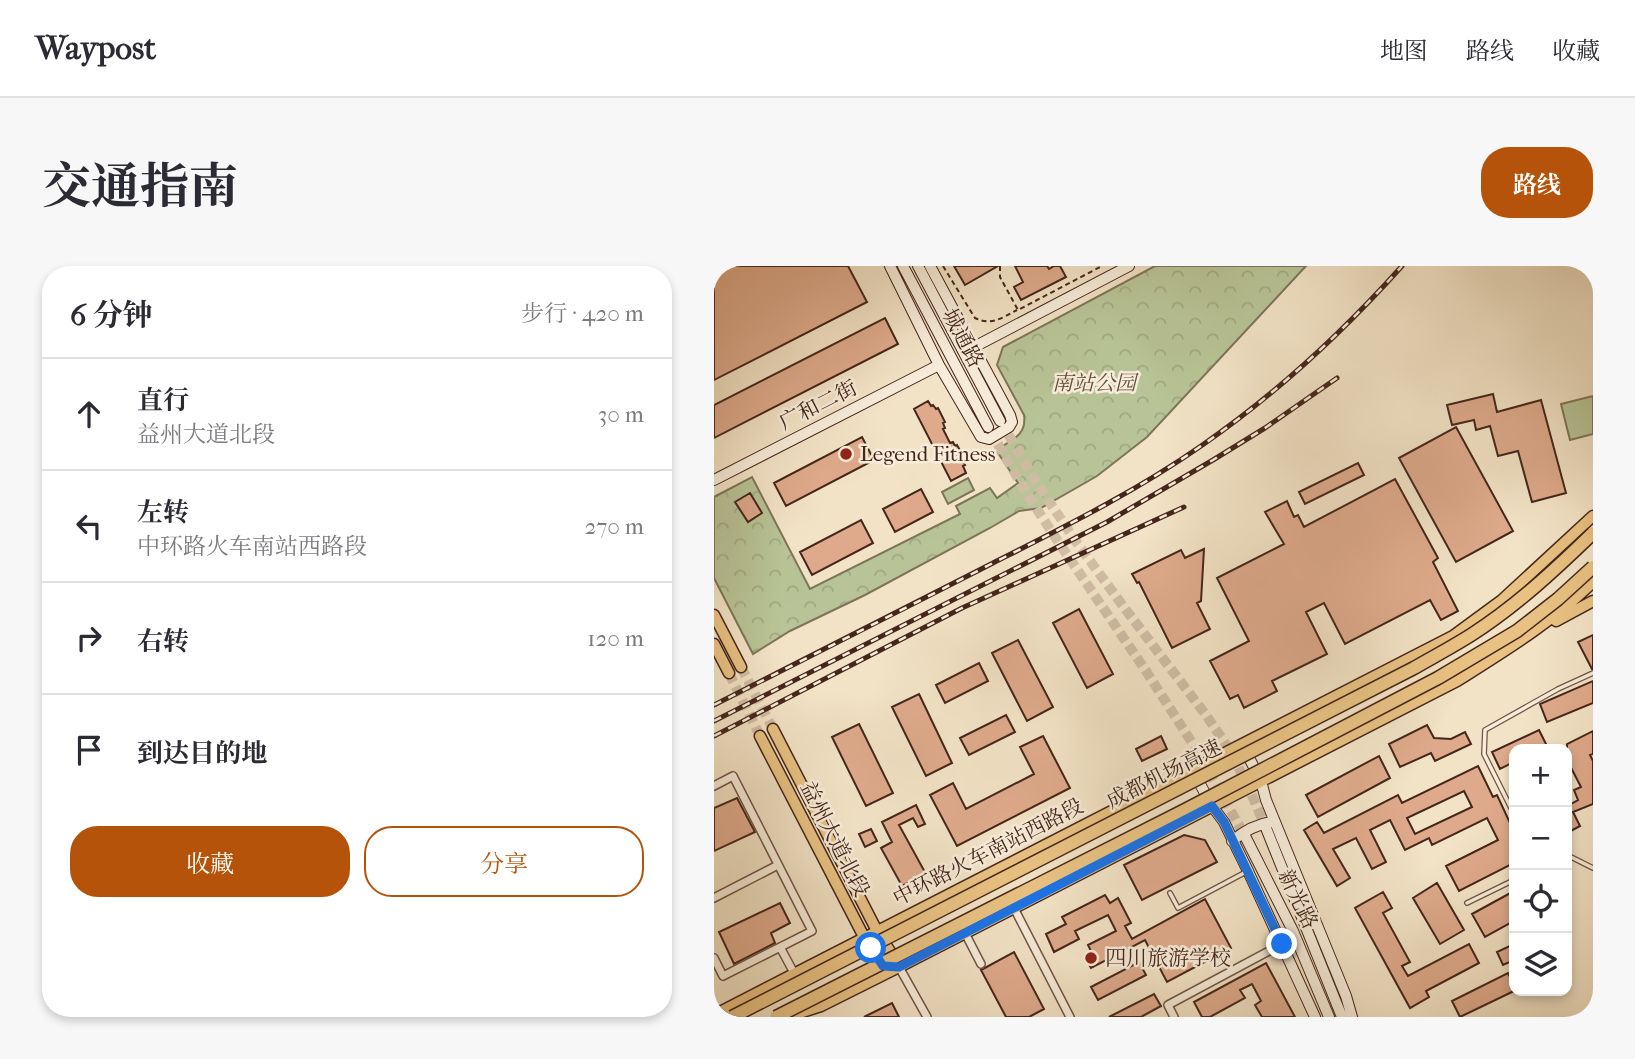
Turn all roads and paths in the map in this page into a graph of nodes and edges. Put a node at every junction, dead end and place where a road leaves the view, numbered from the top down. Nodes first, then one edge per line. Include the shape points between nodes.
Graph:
1 (891, 266) edge
2 (903, 266) edge
3 (918, 266) edge
4 (930, 266) edge
5 (943, 266) edge
6 (1000, 266) edge
7 (1102, 266) edge
8 (1129, 266) edge
9 (1018, 310) junction
10 (974, 347) junction
11 (939, 365) junction
12 (1000, 421) tunnel mouth
13 (988, 427) tunnel mouth
14 (714, 480) edge
15 (1593, 516) edge
16 (1593, 533) edge
17 (1593, 567) edge
18 (1593, 582) edge
19 (1593, 601) edge
20 (714, 615) edge
21 (1532, 634) junction
22 (714, 644) edge
23 (741, 667) tunnel mouth
24 (729, 673) tunnel mouth
25 (1593, 673) edge
26 (773, 729) tunnel mouth
27 (760, 736) tunnel mouth
28 (1242, 744) junction
29 (1192, 770) junction
30 (1261, 781) junction
31 (714, 786) edge
32 (1212, 806) junction
33 (1510, 807) edge
34 (1276, 822) junction
35 (1266, 828) tunnel mouth
36 (1246, 838) tunnel mouth
37 (1232, 841) junction
38 (1572, 858) edge
39 (778, 865) junction
40 (1593, 868) edge
41 (1248, 871) junction
42 (1509, 882) edge
43 (1170, 893) dead end
44 (714, 898) edge
45 (1467, 903) dead end
46 (1014, 908) junction
47 (877, 930) junction
48 (965, 933) junction
49 (864, 937) junction
50 (1282, 944) junction
51 (780, 947) junction
52 (714, 958) edge
53 (981, 964) dead end
54 (899, 967) junction
55 (794, 973) junction
56 (821, 1006) junction
57 (714, 1015) edge
58 (732, 1017) edge
59 (776, 1017) edge
60 (787, 1017) edge
61 (799, 1017) edge
62 (927, 1017) edge
63 (1070, 1017) edge
64 (1174, 1017) edge
65 (1315, 1017) edge
66 (1329, 1017) edge
67 (1342, 1017) edge
68 (1352, 1017) edge

1 - 11 main road
2 - 13 main road, 城通路
3 - 12 main road, 城通路
4 - 10 main road
5 - 9 path via 975,318 994,322
6 - 9 path via 1000,277
7 - 9 path
8 - 10 main road
10 - 11 main road via 1012,422 989,439 981,437
11 - 14 main road, 广和二街
15 - 28 main road, 中环路火车南站西路段 via 1502,600 1454,636
16 - 58 highway, 成都机场高速, bridge via 1517,603 1414,668
17 - 59 highway, 成都机场高速, bridge via 1517,631 1438,678
18 - 21 main road
19 - 21 main road
20 - 23 main road
21 - 30 main road via 1457,681
22 - 24 main road
25 - 33 lane via 1485,730 1484,754
26 - 47 main road, 益州大道北段
27 - 49 main road, 益州大道北段
28 - 29 main road, 中环路火车南站西路段
28 - 30 main road
29 - 32 main road
29 - 47 main road, 中环路火车南站西路段
30 - 32 main road
30 - 34 main road
31 - 39 street via 733,776
32 - 37 main road
32 - 46 main road
34 - 37 main road
34 - 68 main road
35 - 67 main road
36 - 66 main road, 新光路 via 1293,931
37 - 41 main road
38 - 40 lane
39 - 44 street
39 - 51 street via 812,931
41 - 43 lane via 1178,908
41 - 50 main road
42 - 45 lane
46 - 48 main road
46 - 63 street
47 - 49 main road, 中环路火车南站西路段
47 - 54 main road, 益州大道北段
48 - 53 street
48 - 54 main road
49 - 54 main road, 益州大道北段 via 883,966
49 - 55 main road, 中环路火车南站西路段
50 - 64 street via 1168,1004
50 - 65 main road
51 - 52 street via 723,976
51 - 55 street
54 - 56 main road
54 - 62 street
55 - 57 main road, 中环路火车南站西路段
56 - 60 main road
56 - 61 main road

